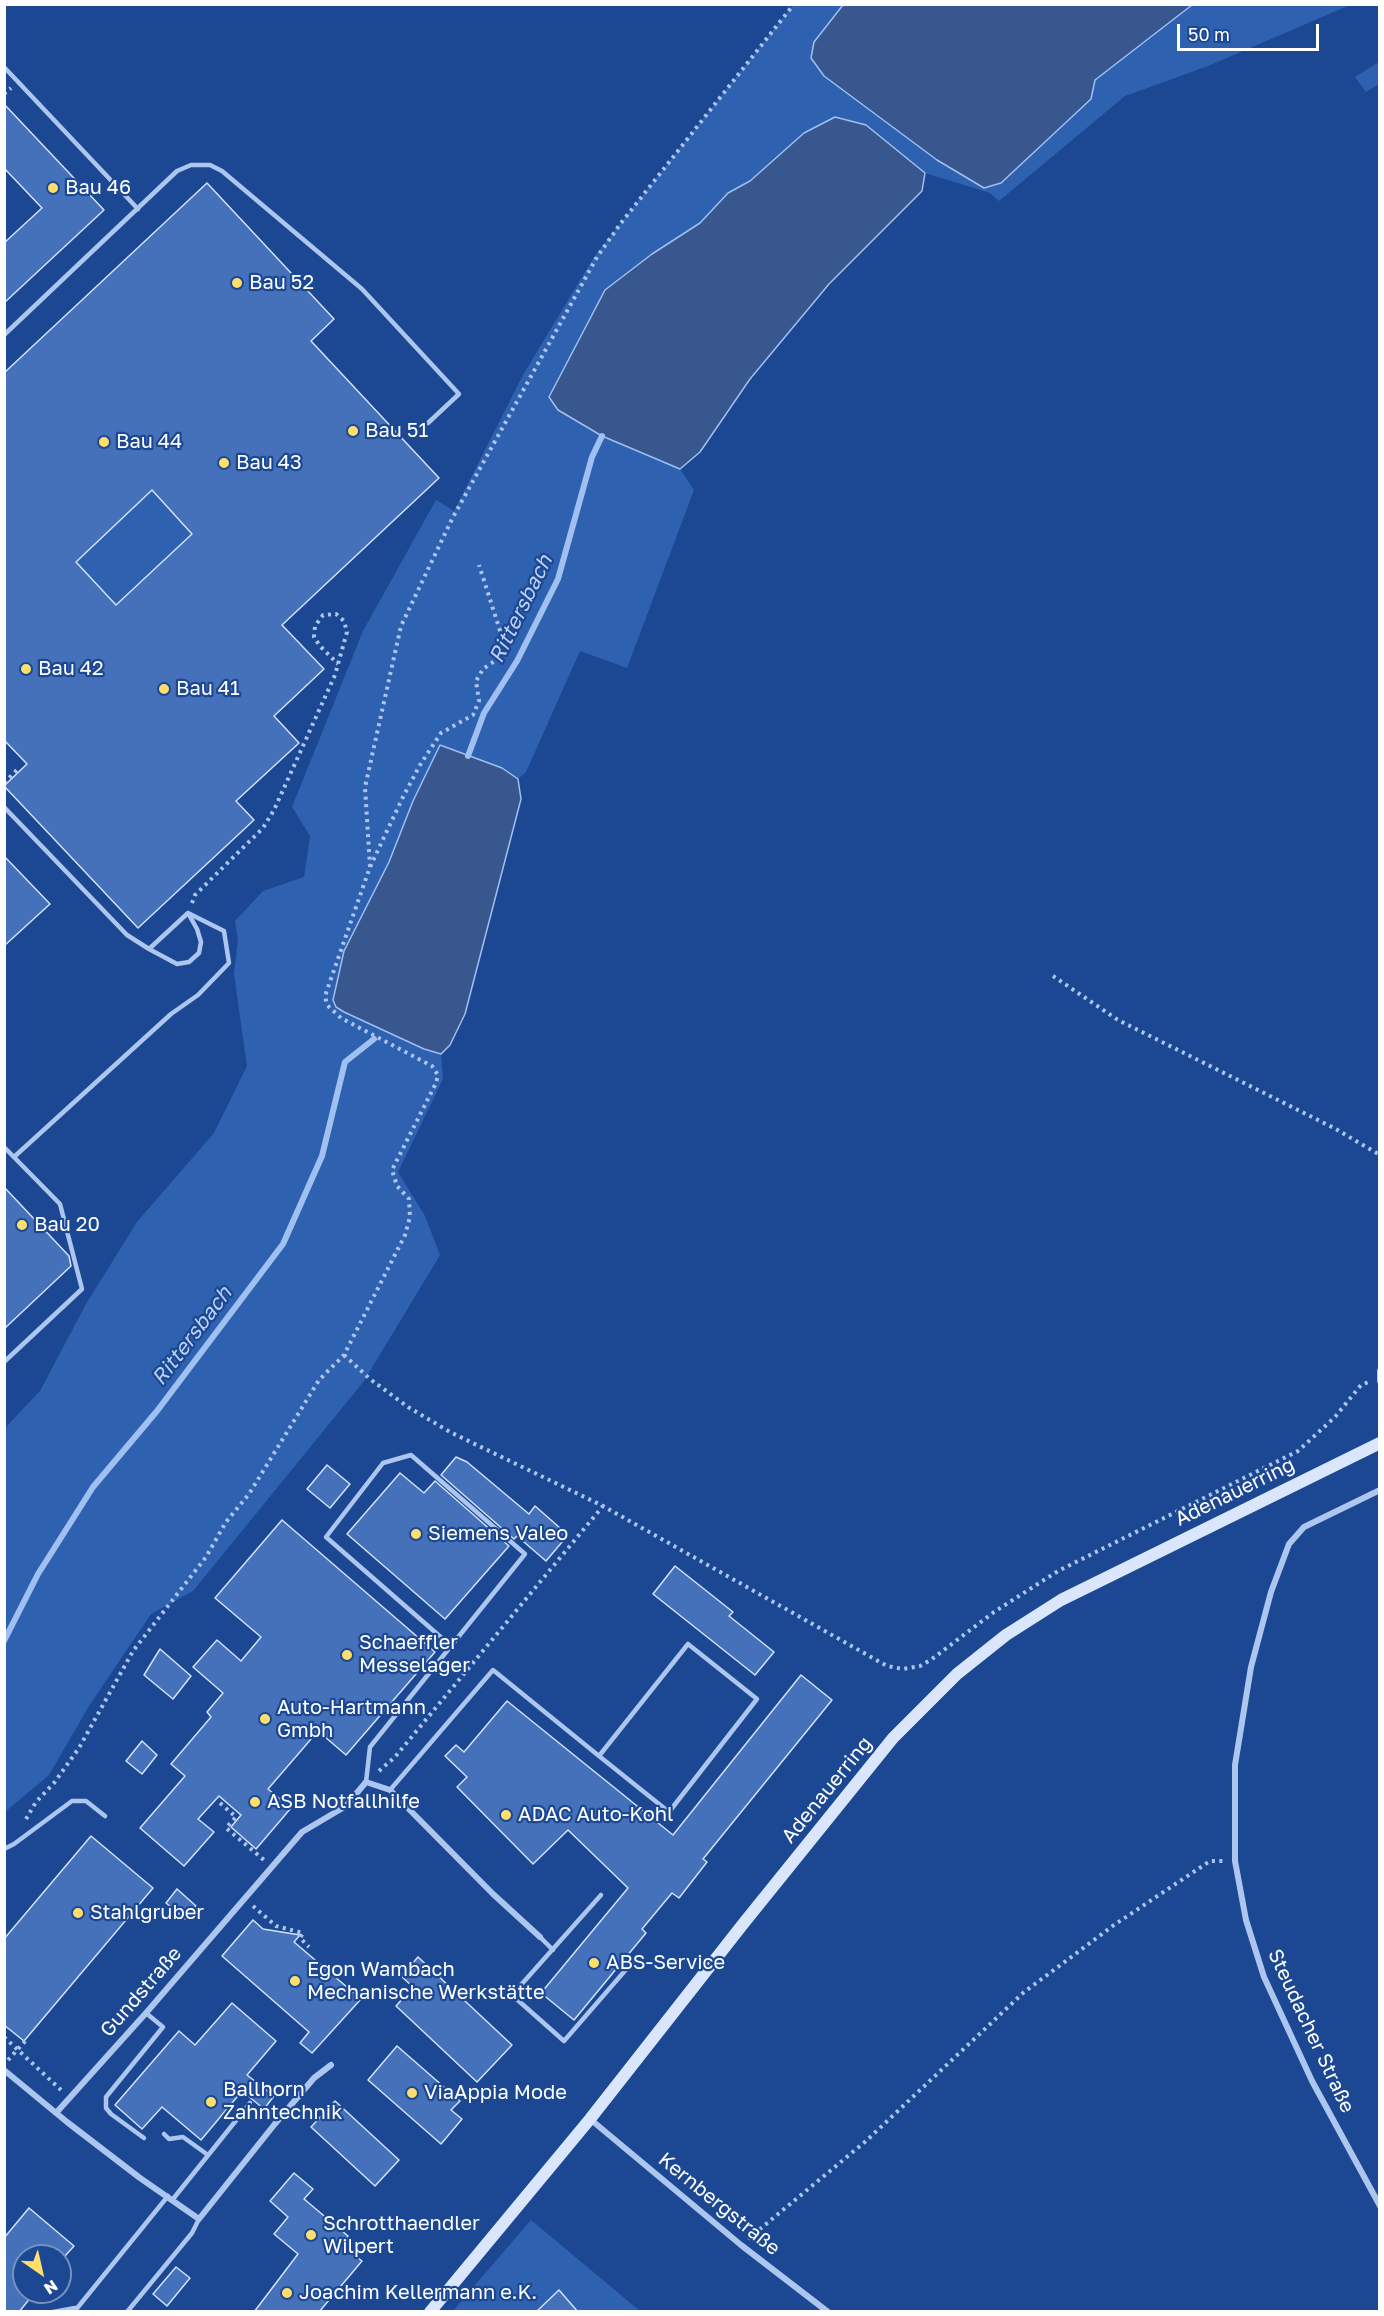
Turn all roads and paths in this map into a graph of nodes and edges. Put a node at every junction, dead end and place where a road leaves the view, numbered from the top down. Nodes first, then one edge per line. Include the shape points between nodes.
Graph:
1 (794, 4) edge
2 (4, 67) edge
3 (138, 209) junction
4 (4, 335) edge
5 (428, 423) dead end
6 (479, 565) dead end
7 (338, 663) junction
8 (18, 769) dead end
9 (4, 783) edge
10 (4, 807) edge
11 (370, 867) junction
12 (188, 913) junction
13 (149, 949) junction
14 (1053, 976) dead end
15 (4, 1147) edge
16 (1380, 1155) edge
17 (14, 1157) junction
18 (344, 1355) junction
19 (4, 1362) edge
20 (1379, 1376) edge
21 (1380, 1443) edge
22 (1380, 1490) edge
23 (603, 1506) junction
24 (451, 1646) junction
25 (599, 1756) junction
26 (366, 1782) junction
27 (390, 1790) junction
28 (220, 1803) dead end
29 (105, 1816) dead end
30 (19, 1827) dead end
31 (4, 1849) edge
32 (1235, 1860) junction
33 (272, 1866) junction
34 (601, 1895) dead end
35 (244, 1898) junction
36 (540, 1937) joint
37 (309, 1947) dead end
38 (553, 1950) junction
39 (636, 1958) dead end
40 (146, 2013) junction
41 (4, 2037) edge
42 (28, 2038) dead end
43 (18, 2049) junction
44 (4, 2064) edge
45 (331, 2065) dead end
46 (4, 2070) edge
47 (70, 2098) junction
48 (250, 2103) dead end
49 (56, 2113) junction
50 (590, 2119) junction
51 (164, 2134) dead end
52 (144, 2138) dead end
53 (208, 2155) junction
54 (170, 2198) junction
55 (1380, 2206) edge
56 (199, 2218) junction
57 (741, 2245) junction
58 (75, 2310) edge
59 (53, 2312) edge
60 (127, 2312) edge
61 (430, 2312) edge
62 (828, 2312) edge

1 - 11 path via 603,248 452,519 401,626 365,787
2 - 3 lane
3 - 4 lane
3 - 5 lane via 177,171 191,165 210,165 222,171 362,290 459,394
6 - 11 path via 503,640 499,658 483,669 476,681 479,701 473,715 441,733 420,765
7 - 7 path via 315,637 315,626 323,615 336,614 344,621 347,632
7 - 12 path via 274,810 263,828 195,895
8 - 9 path
10 - 13 lane via 127,935
11 - 18 path via 326,996 327,1005 341,1018 432,1066 438,1075 392,1170 397,1186 409,1199 405,1235
12 - 13 lane
12 - 13 lane via 201,942 199,953 189,962 177,964
12 - 17 lane via 224,931 229,963
14 - 16 path via 1118,1020
15 - 17 lane
17 - 19 lane via 60,1204 82,1289
18 - 23 path via 408,1407 450,1432
18 - 30 path via 319,1380 206,1557 133,1651 79,1748
20 - 23 path via 1361,1385 1335,1417 1298,1451 1058,1571 920,1666 887,1666
21 - 50 main road, Adenauerring via 1061,1600 1006,1635 957,1674 893,1738
22 - 32 street, Steudacher Straße via 1304,1527 1289,1544 1271,1592 1251,1667 1236,1765
23 - 26 path via 395,1757
24 - 24 lane via 326,1538 383,1463 411,1455 525,1554
24 - 26 lane via 370,1747
25 - 25 lane via 669,1812 757,1699 688,1644
25 - 27 lane via 493,1670
26 - 27 street
26 - 33 street, Gundstraße via 346,1806 302,1832
27 - 36 street
28 - 33 path via 236,1817 226,1828
29 - 31 lane via 86,1801 72,1801
32 - 55 street, Steudacher Straße via 1246,1920 1264,1977 1312,2081
32 - 57 path via 1210,1861 1114,1925 1023,1993 866,2141
33 - 35 street, Gundstraße
34 - 38 lane
35 - 37 path via 276,1926 303,1933 300,1938
35 - 40 street, Gundstraße
36 - 38 lane
38 - 39 lane via 512,1995 564,2042
40 - 47 street, Gundstraße
40 - 52 lane via 163,2027 106,2097 106,2108 111,2114
41 - 43 path
42 - 43 path
43 - 44 path
43 - 47 path
45 - 56 street via 314,2078 280,2117
46 - 49 street
47 - 49 street, Gundstraße
48 - 53 lane
49 - 54 street
50 - 57 street, Kernbergstraße
50 - 61 main road, Adenauerring
51 - 53 lane via 170,2139 183,2136
53 - 54 lane
54 - 56 street
54 - 58 lane
56 - 60 lane via 192,2233
57 - 62 street, Kernbergstraße
58 - 59 lane

